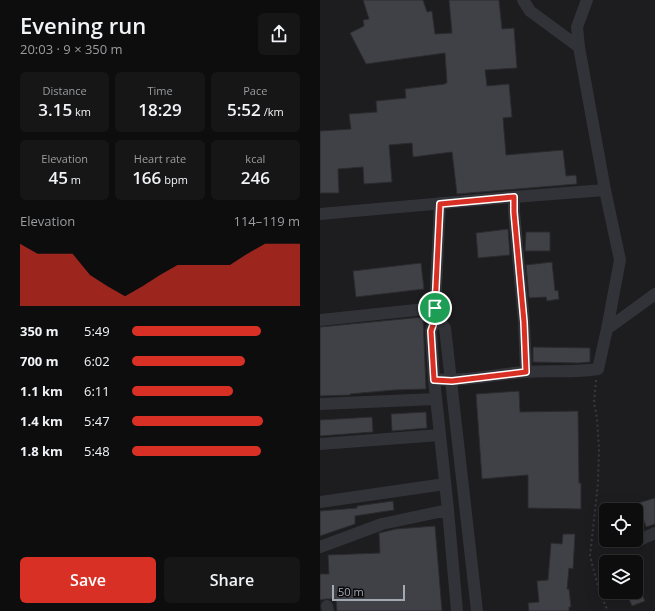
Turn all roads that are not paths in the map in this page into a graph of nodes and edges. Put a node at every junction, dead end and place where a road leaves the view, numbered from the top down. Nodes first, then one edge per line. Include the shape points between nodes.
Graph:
1 (523, 0) edge
2 (587, 0) edge
3 (579, 47) junction
4 (605, 190) junction
5 (514, 197) junction
6 (440, 204) junction
7 (320, 214) edge
8 (655, 294) edge
9 (435, 312) junction
10 (320, 320) edge
11 (607, 329) junction
12 (526, 372) junction
13 (434, 380) junction
14 (452, 381) junction
15 (436, 399) junction
16 (320, 404) edge
17 (440, 435) junction
18 (320, 444) edge
19 (446, 484) junction
20 (320, 502) edge
21 (448, 510) junction
22 (655, 533) edge
23 (643, 538) edge
24 (320, 547) edge
25 (457, 611) edge
26 (477, 611) edge

1 - 3 lane via 530,11
2 - 3 lane via 578,27
3 - 4 lane
4 - 5 lane
4 - 11 lane via 620,260
5 - 6 lane
5 - 12 lane
6 - 7 lane
6 - 9 lane
8 - 11 lane
9 - 10 lane
9 - 13 lane via 431,331
9 - 14 lane via 445,328
11 - 12 lane via 598,369
12 - 14 lane
13 - 14 lane
13 - 15 lane
14 - 26 lane
15 - 16 lane
15 - 17 lane
17 - 18 lane
17 - 19 lane
19 - 20 lane
19 - 21 lane
21 - 24 lane via 382,524
21 - 25 lane
22 - 23 lane

